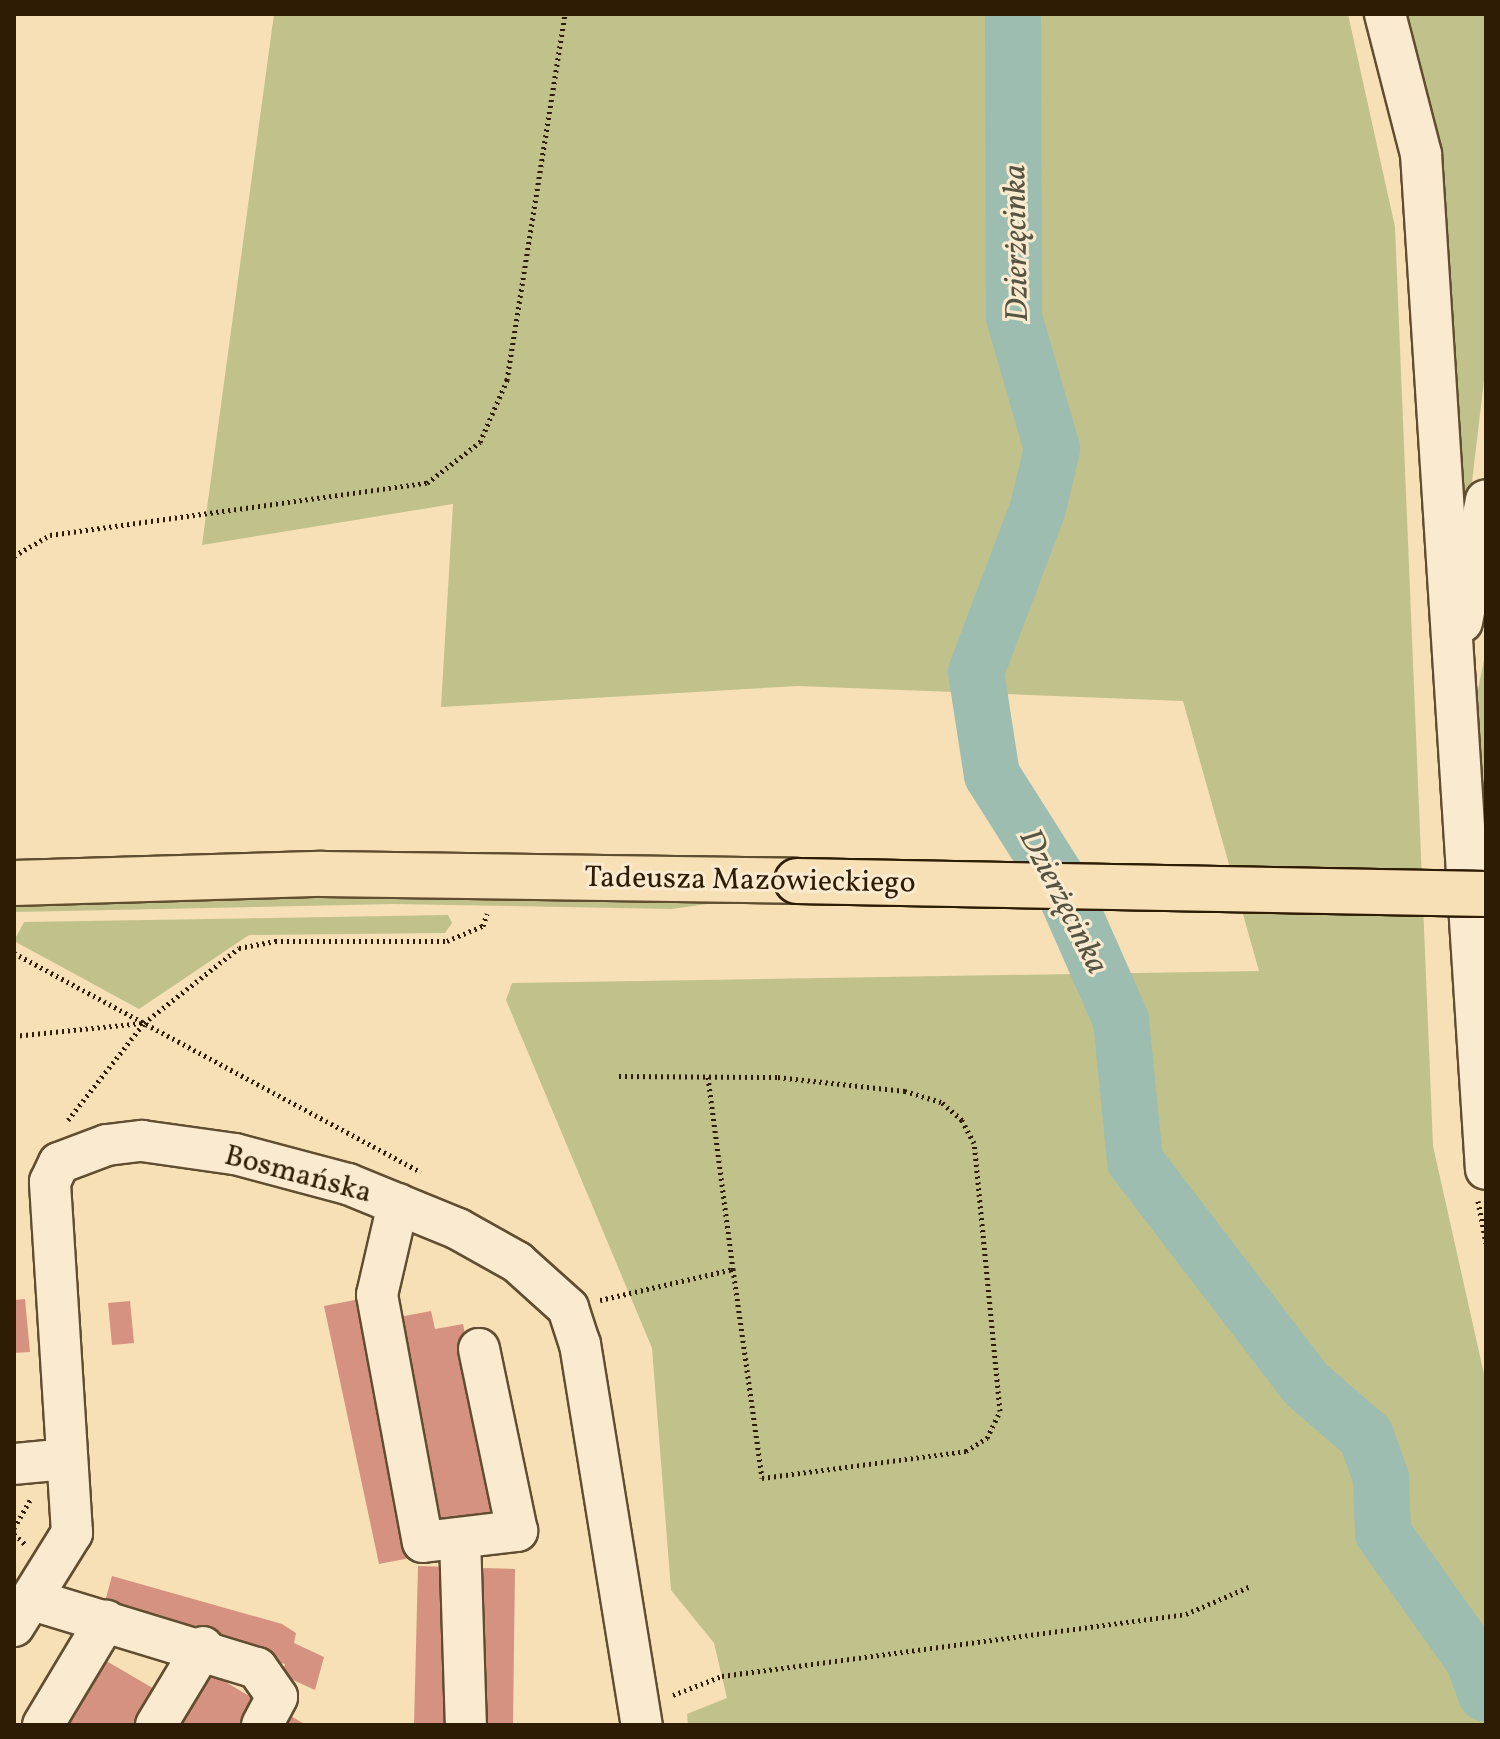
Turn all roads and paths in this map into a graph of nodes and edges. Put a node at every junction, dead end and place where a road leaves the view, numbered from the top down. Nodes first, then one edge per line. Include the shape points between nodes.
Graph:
1 (565, 14) edge
2 (1385, 14) edge
3 (1486, 500) edge
4 (14, 556) edge
5 (1451, 652) junction
6 (14, 883) edge
7 (1486, 894) edge
8 (487, 913) dead end
9 (14, 953) edge
10 (144, 1023) junction
11 (14, 1036) edge
12 (618, 1076) dead end
13 (708, 1077) junction
14 (59, 1131) dead end
15 (1486, 1169) edge
16 (398, 1204) junction
17 (733, 1269) junction
18 (568, 1308) junction
19 (479, 1349) dead end
20 (67, 1459) junction
21 (14, 1464) edge
22 (460, 1538) junction
23 (1251, 1586) dead end
24 (24, 1613) edge
25 (106, 1620) junction
26 (203, 1647) junction
27 (640, 1716) edge
28 (43, 1725) edge
29 (156, 1725) edge
30 (262, 1725) edge
31 (466, 1725) edge

1 - 4 path via 507,380 480,442 427,483 50,535
2 - 5 street via 1421,154
3 - 5 street
5 - 15 street
6 - 7 main road, Tadeusza Mazowieckiego, bridge via 322,874
8 - 10 path via 483,926 447,941 252,943
9 - 10 path
10 - 11 path
10 - 14 path
12 - 13 path
13 - 17 path
13 - 17 path via 905,1091 941,1102 962,1120 974,1143 1002,1386 987,1438 966,1451 762,1478
16 - 18 street, Bosmańska via 517,1262
16 - 20 street, Bosmańska via 235,1154 142,1141 86,1150 59,1163 50,1182
16 - 22 street via 377,1295 414,1496 423,1542
17 - 18 path
18 - 27 street, Bosmańska via 580,1344
19 - 22 street via 517,1531
20 - 21 street
20 - 24 street, Bosmańska via 72,1533
22 - 31 street
23 - 27 path via 1186,1614 722,1676
24 - 25 street
25 - 26 street
25 - 28 street
26 - 29 street
26 - 30 street via 257,1668 277,1697

